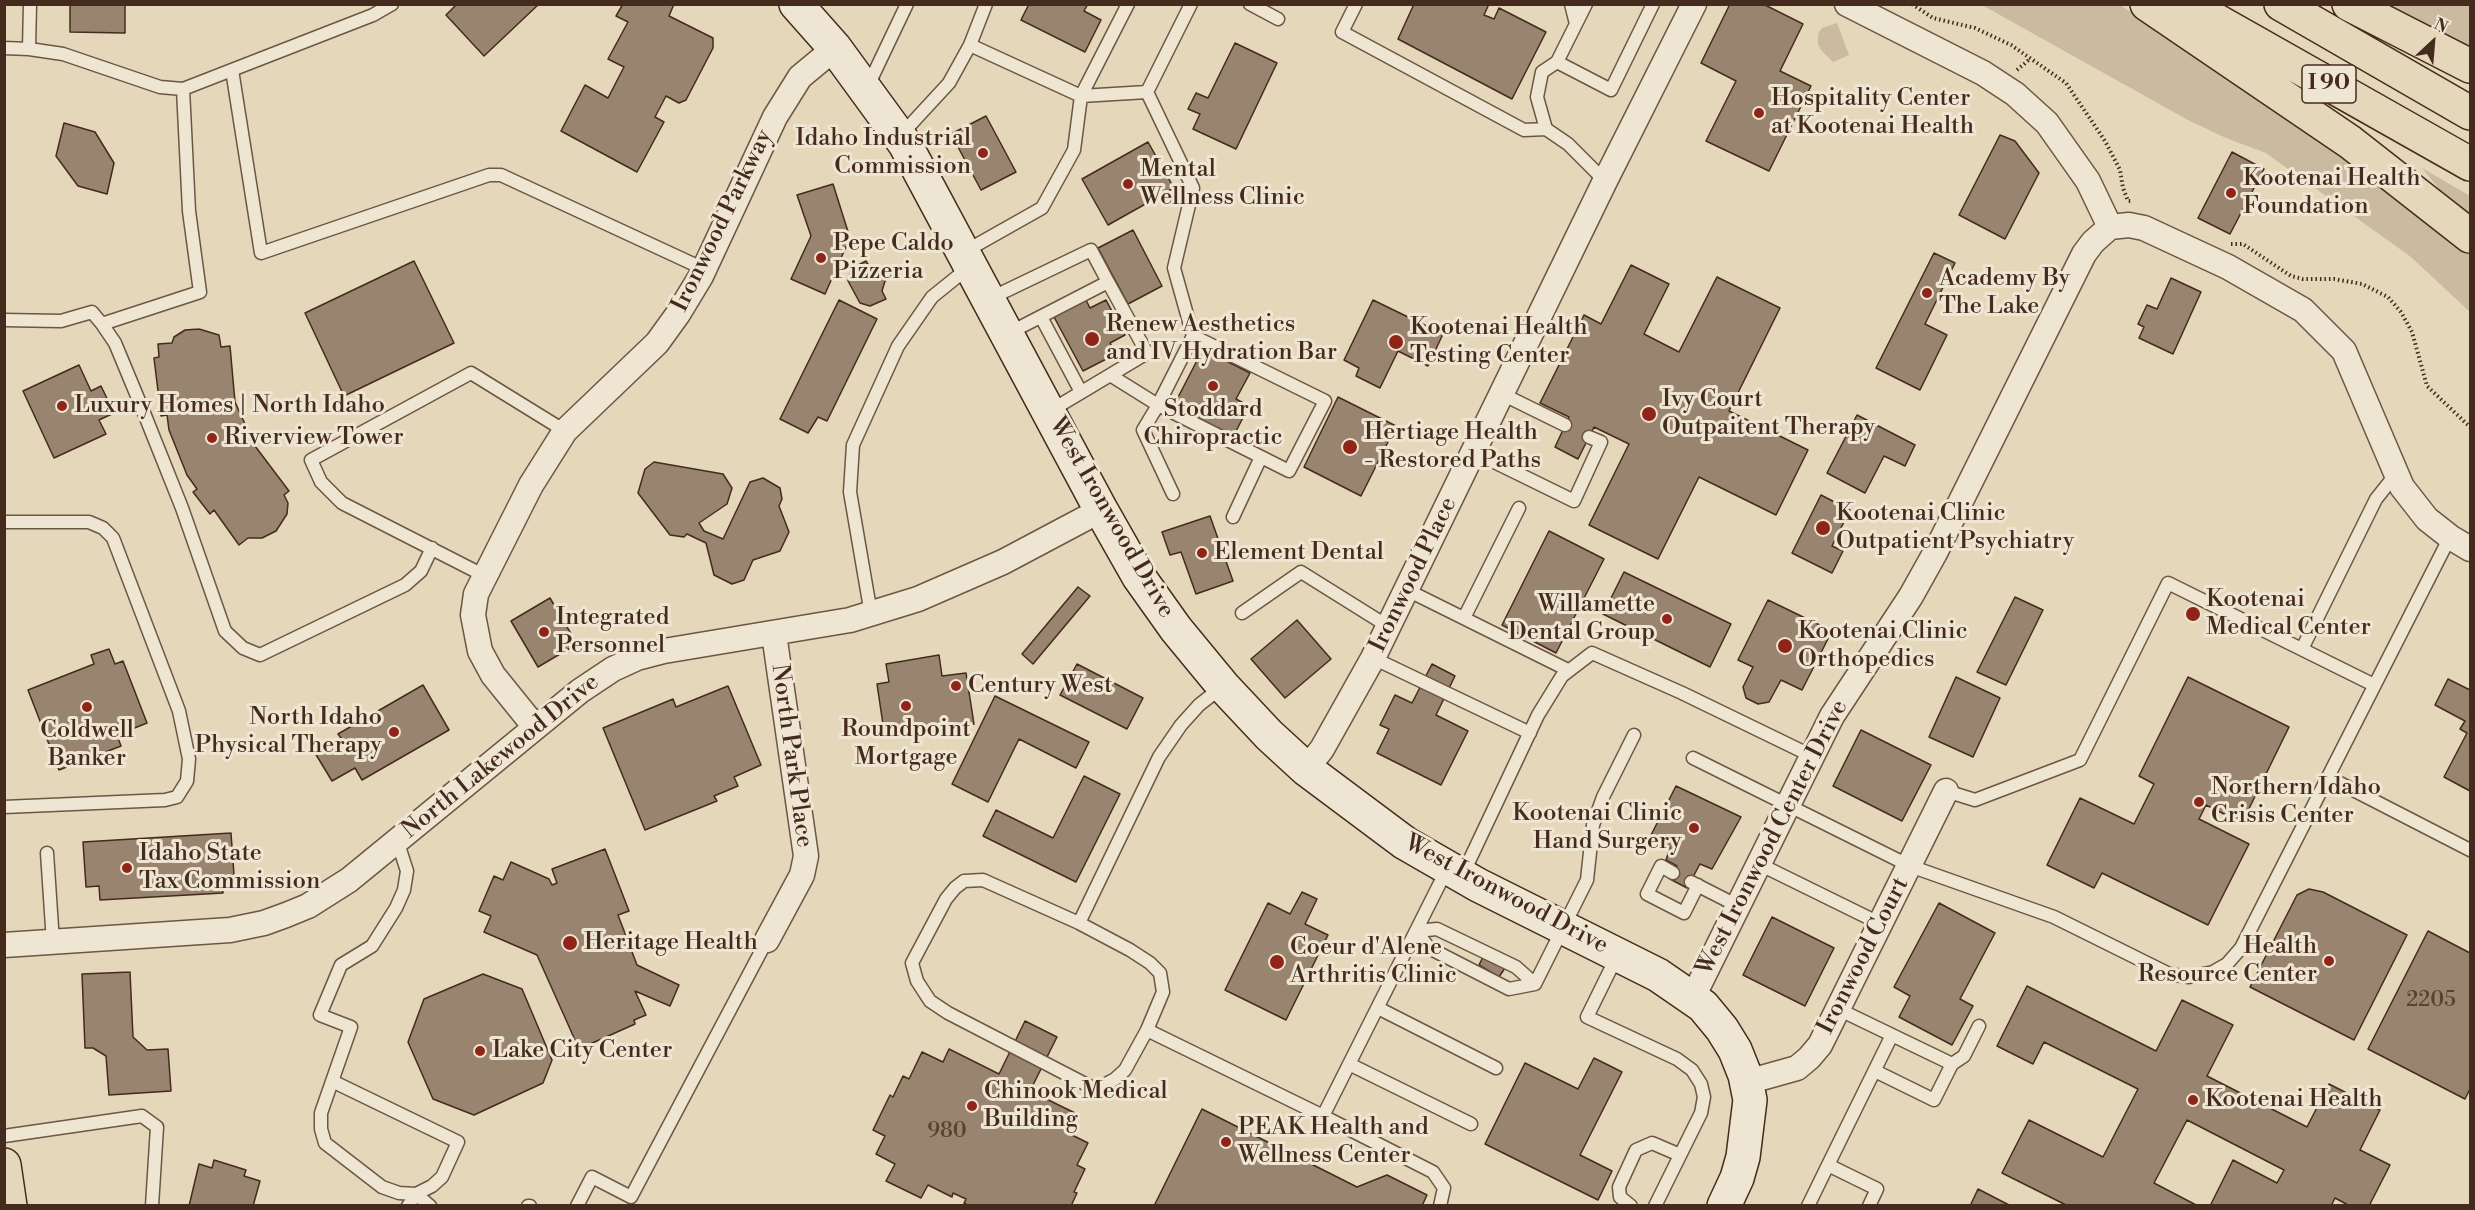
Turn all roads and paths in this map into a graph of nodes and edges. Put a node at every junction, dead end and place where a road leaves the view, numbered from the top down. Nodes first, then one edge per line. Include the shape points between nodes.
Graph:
1 (30, 4) edge
2 (392, 4) edge
3 (796, 4) edge
4 (907, 4) edge
5 (986, 4) edge
6 (1128, 4) edge
7 (1191, 4) edge
8 (1250, 4) edge
9 (1356, 4) edge
10 (1571, 4) edge
11 (1586, 4) edge
12 (1653, 4) edge
13 (1694, 4) edge
14 (1847, 4) edge
15 (1912, 4) edge
16 (2147, 4) edge
17 (2187, 4) edge
18 (2281, 4) edge
19 (2349, 4) edge
20 (1278, 19) dead end
21 (1576, 24) junction
22 (970, 45) junction
23 (4, 48) edge
24 (835, 48) junction
25 (29, 49) junction
26 (1557, 62) junction
27 (2470, 66) edge
28 (232, 70) junction
29 (183, 89) junction
30 (866, 89) junction
31 (1146, 92) junction
32 (1081, 96) junction
33 (2470, 113) edge
34 (1546, 129) junction
35 (900, 136) junction
36 (2470, 164) edge
37 (1605, 181) junction
38 (2139, 204) dead end
39 (2110, 227) junction
40 (2470, 236) edge
41 (2225, 243) dead end
42 (968, 258) junction
43 (704, 269) junction
44 (1108, 282) junction
45 (989, 299) junction
46 (1041, 317) junction
47 (4, 320) edge
48 (102, 324) junction
49 (1008, 334) junction
50 (1193, 336) junction
51 (1110, 375) junction
52 (1081, 392) junction
53 (1502, 394) junction
54 (1158, 405) junction
55 (1049, 411) junction
56 (1565, 425) dead end
57 (2470, 427) edge
58 (565, 431) junction
59 (1589, 436) dead end
60 (1474, 452) junction
61 (1261, 457) junction
62 (2397, 474) junction
63 (1173, 494) dead end
64 (1520, 508) dead end
65 (1101, 510) junction
66 (1233, 517) dead end
67 (4, 522) edge
68 (2460, 543) edge
69 (432, 548) junction
70 (485, 576) junction
71 (1407, 590) junction
72 (1242, 613) dead end
73 (871, 614) junction
74 (1464, 618) junction
75 (1389, 627) junction
76 (774, 634) junction
77 (2302, 649) junction
78 (1373, 658) junction
79 (1569, 670) junction
80 (2374, 685) junction
81 (1223, 686) junction
82 (535, 727) junction
83 (1530, 733) junction
84 (1634, 735) dead end
85 (1812, 756) junction
86 (1693, 758) dead end
87 (1305, 769) junction
88 (2328, 777) junction
89 (1946, 791) joint
90 (1788, 804) junction
91 (4, 807) edge
92 (397, 840) junction
93 (2470, 850) edge
94 (47, 853) dead end
95 (1759, 864) junction
96 (1910, 866) junction
97 (1455, 872) junction
98 (1673, 873) dead end
99 (1738, 906) junction
100 (1079, 923) junction
101 (1881, 924) junction
102 (1563, 929) junction
103 (1416, 931) junction
104 (767, 940) joint
105 (53, 942) junction
106 (4, 945) edge
107 (1617, 954) junction
108 (1535, 984) junction
109 (1693, 998) junction
110 (1377, 1008) junction
111 (1838, 1009) junction
112 (1978, 1026) dead end
113 (1147, 1030) junction
114 (1892, 1035) junction
115 (1349, 1064) junction
116 (1952, 1064) junction
117 (1496, 1068) dead end
118 (1875, 1071) junction
119 (332, 1081) junction
120 (1747, 1082) junction
121 (1323, 1116) junction
122 (1471, 1124) dead end
123 (4, 1136) edge
124 (1680, 1155) junction
125 (4, 1165) edge
126 (1828, 1165) junction
127 (416, 1194) junction
128 (10, 1206) edge
129 (152, 1206) edge
130 (408, 1206) edge
131 (430, 1206) edge
132 (577, 1206) edge
133 (1440, 1206) edge
134 (1631, 1206) edge
135 (1655, 1206) edge
136 (1724, 1206) edge
137 (1808, 1206) edge
138 (1869, 1206) edge

1 - 25 lane
2 - 28 lane
3 - 24 street, West Ironwood Drive
4 - 30 lane
5 - 22 lane
6 - 32 lane
7 - 31 lane
8 - 20 lane
9 - 34 lane via 1342,32 1524,130
10 - 21 lane
11 - 21 lane
12 - 26 lane via 1611,90
13 - 37 street, Ironwood Place
14 - 39 street via 1983,73 2015,94 2047,123 2088,182
15 - 38 path via 1933,18 1975,28 2011,45 2066,83 2105,141 2120,170 2128,201
16 - 40 main road via 2350,141
17 - 36 main road, I 90
18 - 33 main road, I 90
19 - 27 main road
21 - 26 lane
22 - 32 lane
22 - 35 lane via 950,83
23 - 25 lane
24 - 30 street, West Ironwood Drive
24 - 43 street, Ironwood Parkway via 800,77 775,117
25 - 29 lane via 63,54 160,87
26 - 34 lane via 1542,72 1538,97
28 - 29 lane
28 - 43 lane via 261,253 489,175 501,175
29 - 48 lane via 189,212 200,292
30 - 35 street, West Ironwood Drive
31 - 32 lane
31 - 50 lane via 1193,188 1174,268
32 - 42 lane via 1074,150 1042,208
34 - 37 lane via 1568,144
35 - 42 street, West Ironwood Drive
37 - 53 street, Ironwood Place
39 - 62 street via 2144,228 2228,267 2303,310 2344,351
39 - 85 street, West Ironwood Center Drive via 2084,254 1935,553 1848,689
41 - 57 path via 2243,244 2291,276 2362,284 2388,297 2412,332 2427,386
42 - 45 street, West Ironwood Drive
42 - 73 lane via 932,297 898,346 853,445 850,492
43 - 58 street, Ironwood Parkway via 657,343
44 - 45 lane via 1091,250
44 - 46 lane
44 - 51 lane via 1147,353
45 - 49 street, West Ironwood Drive
46 - 49 lane
46 - 52 lane
47 - 48 lane via 61,321 92,312
48 - 69 lane via 115,343 142,408 225,631 243,648 260,655 405,585 421,571
49 - 55 street, West Ironwood Drive
50 - 54 lane
50 - 61 lane via 1325,401 1289,471
51 - 52 lane
51 - 54 lane
52 - 55 lane
53 - 56 lane
53 - 60 street, Ironwood Place
54 - 61 lane
54 - 63 lane via 1143,430
55 - 65 street, West Ironwood Drive
58 - 69 lane via 471,373 311,460 332,495
58 - 70 street, Ironwood Parkway via 531,485
59 - 60 lane via 1601,442 1574,501
60 - 71 street, Ironwood Place
61 - 66 lane
62 - 68 street via 2402,487 2427,519
62 - 77 lane via 2376,499
64 - 74 lane
65 - 73 street, North Lakewood Drive via 1003,562 918,599
65 - 81 street, West Ironwood Drive via 1139,577
67 - 91 lane via 89,522 113,538 179,711 189,759 186,781 177,797
68 - 80 lane
69 - 70 lane
70 - 82 street, Ironwood Parkway via 472,615 480,651 493,675
71 - 74 lane
71 - 75 street, Ironwood Place
72 - 75 lane via 1301,572
73 - 76 street, North Lakewood Drive
74 - 79 lane
75 - 78 street, Ironwood Place
76 - 82 street, North Lakewood Drive via 637,658 580,691
76 - 104 street, North Park Place via 806,856 802,875
77 - 80 lane
77 - 89 lane via 2168,583 2080,760 1975,800
78 - 83 lane
78 - 87 street, Ironwood Place via 1322,749
79 - 83 lane
79 - 85 lane via 1593,653
80 - 88 lane
81 - 87 street, West Ironwood Drive
81 - 100 lane via 1181,725 1160,757
82 - 92 street, North Lakewood Drive
83 - 97 lane
84 - 102 lane via 1596,816 1587,880
85 - 90 street, West Ironwood Center Drive
86 - 90 lane
87 - 97 street, West Ironwood Drive via 1405,843
88 - 93 lane
88 - 96 lane via 2241,948 2227,964 2213,972 2189,977 2169,974 2055,917
89 - 96 street, Ironwood Court
90 - 95 street, West Ironwood Center Drive
90 - 96 lane
92 - 105 street, North Lakewood Drive via 331,892 308,906 264,923 230,930
92 - 119 lane via 407,871 404,890 372,946 340,965 320,1015 351,1027
94 - 105 lane
95 - 99 street, West Ironwood Center Drive
95 - 101 lane
96 - 101 street, Ironwood Court
97 - 102 street, West Ironwood Drive
97 - 103 lane
98 - 99 lane via 1661,866 1647,894 1684,913 1694,884
99 - 109 street, West Ironwood Center Drive
100 - 113 lane via 1130,950 1160,973 1163,992
100 - 113 lane via 983,880 964,881 946,899 912,963 917,981 930,1001 948,1013 1093,1088 1125,1070
101 - 111 street, Ironwood Court
102 - 107 street, West Ironwood Drive
102 - 108 lane
103 - 108 lane via 1437,929 1516,967
103 - 108 lane via 1429,948 1509,988
103 - 110 lane
104 - 132 lane via 631,1197 592,1178
105 - 106 street, North Lakewood Drive
107 - 109 street, West Ironwood Drive
107 - 124 lane via 1587,1017 1677,1059 1692,1070 1704,1097 1701,1113
109 - 120 street, West Ironwood Drive via 1722,1029
110 - 115 lane
110 - 117 lane
111 - 114 lane
111 - 120 street, Ironwood Court via 1820,1045 1797,1068
112 - 116 lane via 1964,1056
113 - 121 lane
114 - 116 lane
114 - 118 lane
115 - 121 lane
115 - 122 lane
116 - 118 lane via 1934,1101
118 - 126 lane
119 - 127 lane via 321,1113 325,1143 382,1187
119 - 127 lane via 458,1142 442,1177
120 - 136 street, West Ironwood Drive via 1750,1100 1743,1157
121 - 133 lane via 1433,1172 1444,1188
123 - 129 lane via 142,1116 157,1127
124 - 134 lane via 1652,1143 1636,1150 1619,1187 1620,1197
124 - 135 lane
125 - 128 main road
126 - 137 lane
126 - 138 lane via 1877,1190
127 - 130 lane
127 - 131 lane

